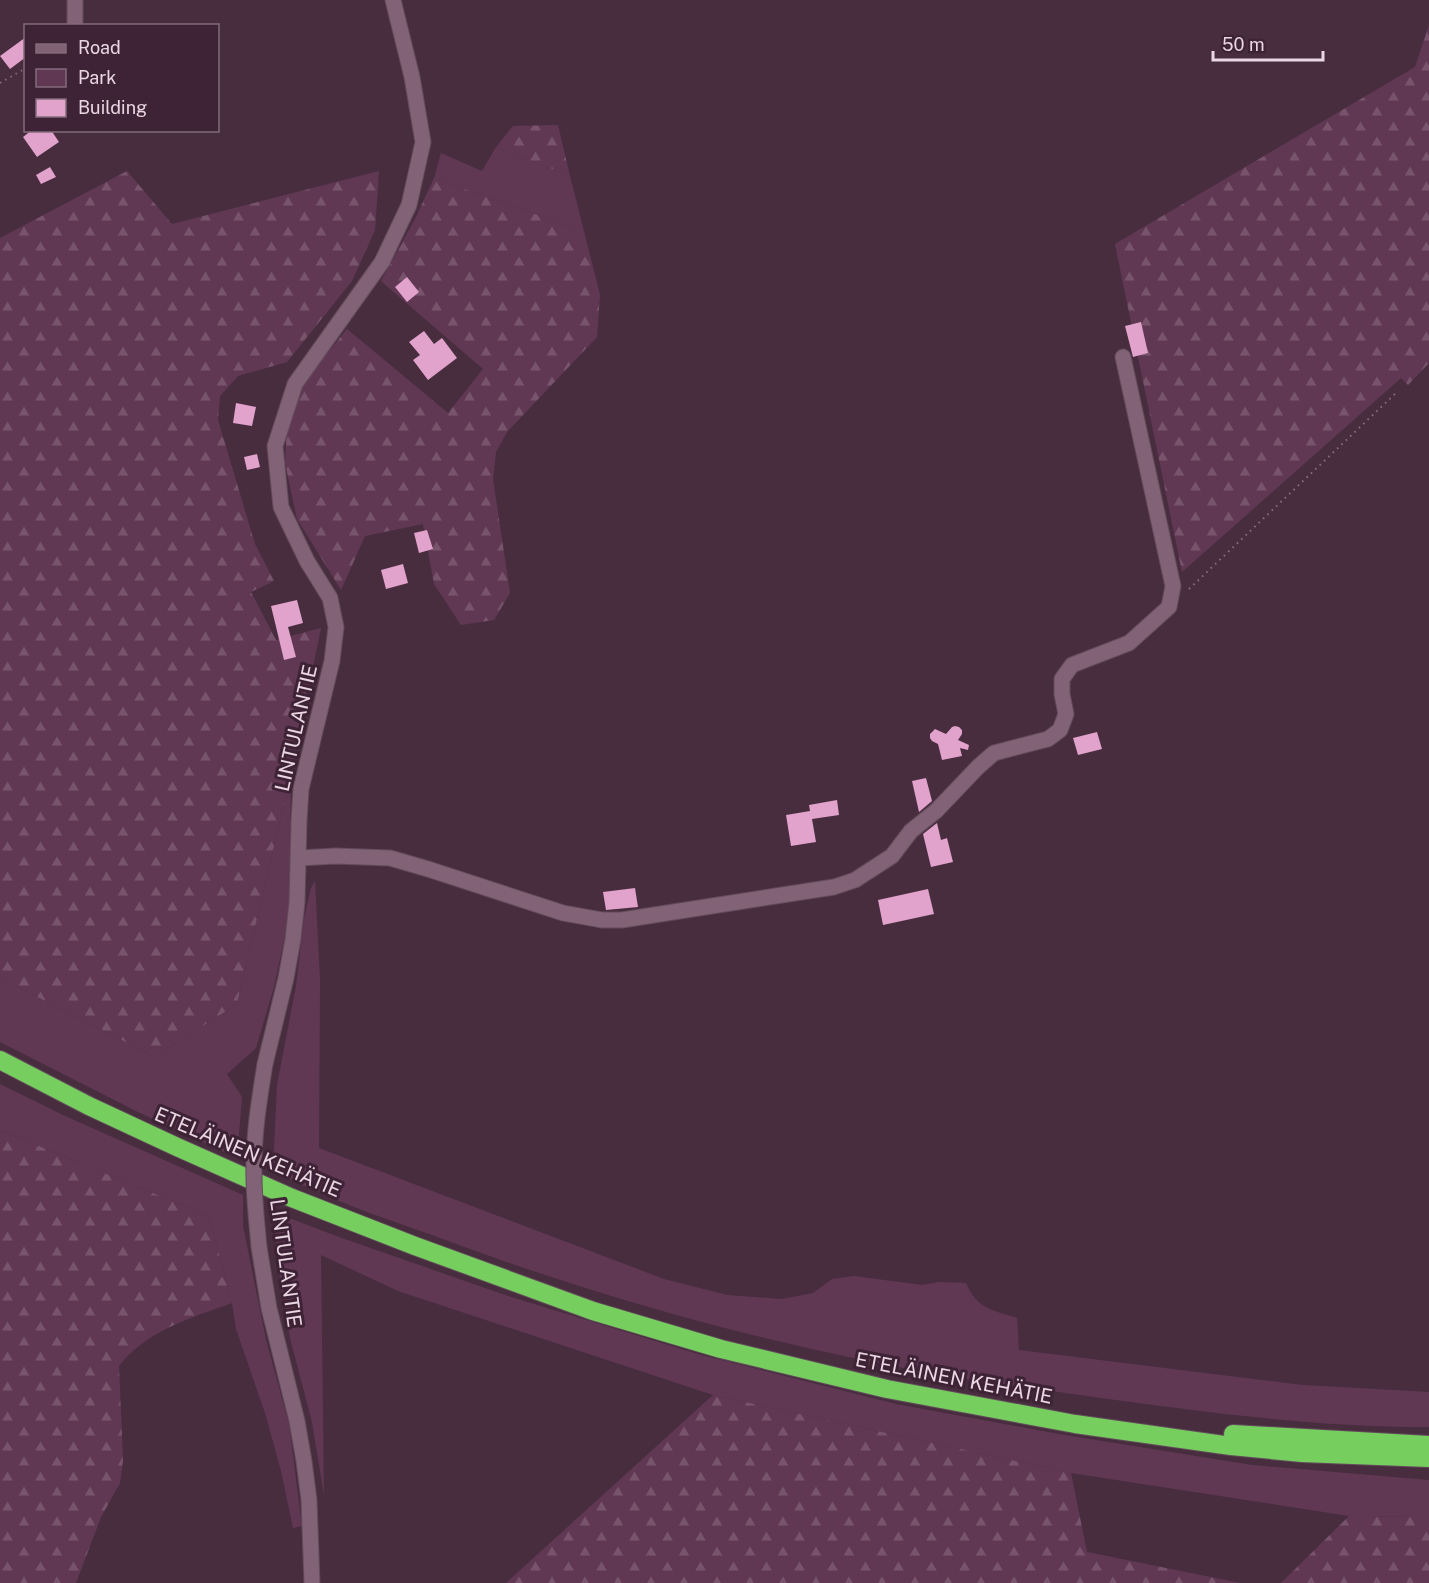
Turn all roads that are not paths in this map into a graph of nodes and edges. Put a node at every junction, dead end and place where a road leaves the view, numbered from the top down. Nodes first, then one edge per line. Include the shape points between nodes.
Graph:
1 (75, 0) edge
2 (393, 0) edge
3 (75, 24) edge
4 (1123, 357) dead end
5 (299, 858) junction
6 (0, 1060) edge
7 (1429, 1437) edge
8 (1302, 1445) junction
9 (1429, 1445) edge
10 (1429, 1458) edge
11 (1429, 1466) edge
12 (312, 1583) edge

1 - 3 street
2 - 5 street, LINTULANTIE via 423,142 409,205 382,262 295,384 275,446 281,507 330,598 336,627 332,661 301,789
4 - 5 street via 1173,586 1169,607 1129,643 1072,665 1062,680 1066,714 1060,730 1048,739 994,753 912,831 892,856 855,880 834,887 602,920 563,913 390,858
5 - 12 street, LINTULANTIE, bridge via 293,939 257,1114 254,1175 259,1247 269,1308 304,1461
6 - 8 highway, ETELÄINEN KEHÄTIE via 89,1106 292,1198 484,1272 651,1329 887,1389 1075,1424 1173,1439
7 - 8 highway
8 - 9 highway, ETELÄINEN KEHÄTIE
8 - 10 highway, ETELÄINEN KEHÄTIE
8 - 11 highway

